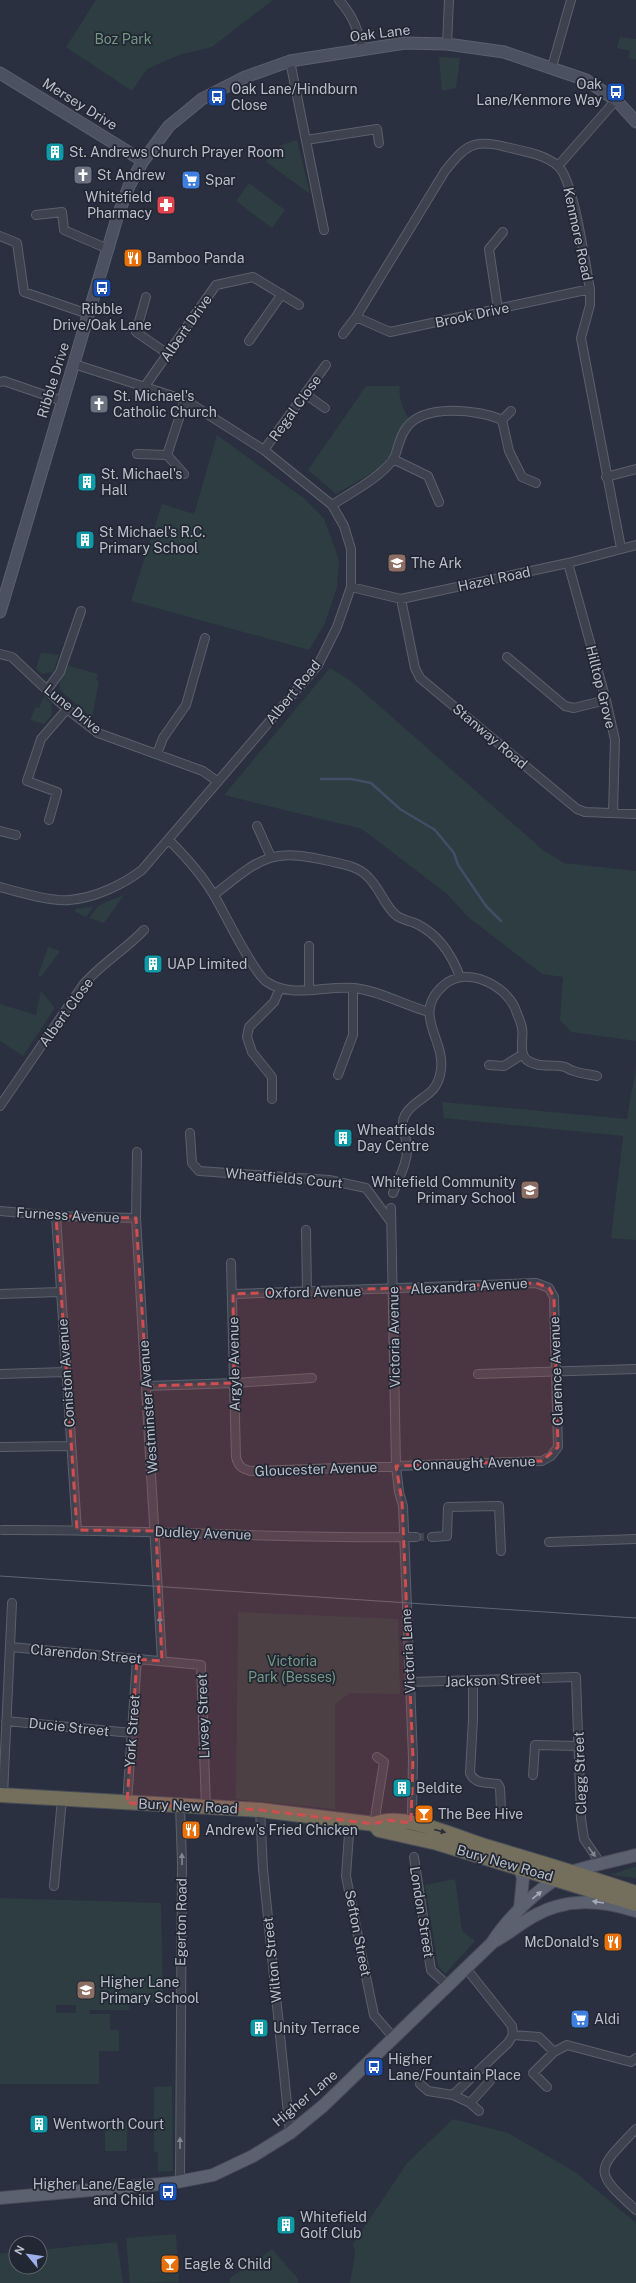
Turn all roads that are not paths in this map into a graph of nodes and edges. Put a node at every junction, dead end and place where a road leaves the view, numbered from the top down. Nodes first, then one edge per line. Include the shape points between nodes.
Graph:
1 (339, 0) edge
2 (449, 0) edge
3 (571, 0) edge
4 (447, 44) junction
5 (362, 50) junction
6 (290, 61) junction
7 (552, 67) junction
8 (0, 73) edge
9 (616, 100) junction
10 (636, 122) edge
11 (306, 140) junction
12 (379, 143) dead end
13 (144, 162) junction
14 (558, 166) junction
15 (36, 215) dead end
16 (324, 230) dead end
17 (503, 232) dead end
18 (0, 236) edge
19 (108, 249) junction
20 (590, 289) junction
21 (282, 294) junction
22 (146, 298) dead end
23 (299, 305) dead end
24 (498, 309) junction
25 (88, 314) junction
26 (356, 317) junction
27 (343, 334) dead end
28 (249, 341) dead end
29 (168, 354) junction
30 (74, 364) junction
31 (326, 366) dead end
32 (0, 382) edge
33 (145, 386) junction
34 (305, 394) junction
35 (184, 400) junction
36 (62, 401) junction
37 (325, 408) dead end
38 (511, 411) dead end
39 (502, 420) junction
40 (264, 450) junction
41 (137, 454) dead end
42 (167, 455) junction
43 (393, 459) junction
44 (636, 469) edge
45 (184, 474) dead end
46 (522, 477) junction
47 (606, 477) junction
48 (536, 483) dead end
49 (517, 485) dead end
50 (439, 502) dead end
51 (332, 505) junction
52 (636, 545) edge
53 (620, 548) junction
54 (568, 563) junction
55 (350, 587) junction
56 (401, 599) junction
57 (81, 611) dead end
58 (0, 612) edge
59 (205, 638) dead end
60 (0, 654) edge
61 (507, 657) dead end
62 (47, 690) junction
63 (606, 700) junction
64 (67, 708) junction
65 (157, 754) junction
66 (218, 782) junction
67 (613, 813) junction
68 (636, 814) edge
69 (49, 820) dead end
70 (257, 826) dead end
71 (0, 830) edge
72 (16, 835) dead end
73 (169, 840) junction
74 (271, 857) junction
75 (0, 887) edge
76 (214, 895) junction
77 (144, 930) dead end
78 (309, 946) dead end
79 (460, 977) junction
80 (280, 988) junction
81 (353, 988) junction
82 (309, 990) junction
83 (429, 1012) junction
84 (523, 1054) junction
85 (489, 1065) dead end
86 (338, 1075) dead end
87 (597, 1076) dead end
88 (272, 1089) junction
89 (281, 1089) dead end
90 (272, 1099) dead end
91 (0, 1106) edge
92 (190, 1133) dead end
93 (137, 1152) dead end
94 (393, 1193) dead end
95 (391, 1208) dead end
96 (0, 1210) edge
97 (56, 1216) junction
98 (136, 1218) junction
99 (391, 1222) junction
100 (306, 1230) dead end
101 (231, 1263) dead end
102 (546, 1287) joint
103 (392, 1290) junction
104 (60, 1292) junction
105 (307, 1292) junction
106 (0, 1294) edge
107 (233, 1294) junction
108 (636, 1369) edge
109 (66, 1372) junction
110 (555, 1372) junction
111 (0, 1374) edge
112 (478, 1374) dead end
113 (312, 1378) dead end
114 (234, 1383) junction
115 (147, 1386) junction
116 (70, 1446) junction
117 (0, 1447) edge
118 (551, 1456) joint
119 (238, 1465) joint
120 (396, 1466) junction
121 (2, 1530) dead end
122 (77, 1530) junction
123 (156, 1531) junction
124 (404, 1537) junction
125 (416, 1537) tunnel mouth
126 (432, 1537) tunnel mouth
127 (636, 1539) edge
128 (549, 1542) dead end
129 (501, 1551) dead end
130 (12, 1603) dead end
131 (11, 1647) junction
132 (137, 1659) junction
133 (162, 1661) junction
134 (576, 1677) joint
135 (410, 1682) junction
136 (473, 1682) junction
137 (6, 1721) junction
138 (132, 1733) junction
139 (579, 1746) junction
140 (377, 1756) dead end
141 (533, 1775) dead end
142 (1, 1796) edge
143 (62, 1799) junction
144 (127, 1803) junction
145 (180, 1806) junction
146 (206, 1807) junction
147 (260, 1810) junction
148 (501, 1810) dead end
149 (350, 1820) junction
150 (374, 1824) junction
151 (410, 1829) junction
152 (636, 1855) edge
153 (414, 1857) dead end
154 (601, 1864) junction
155 (424, 1867) dead end
156 (416, 1869) junction
157 (520, 1869) junction
158 (564, 1875) junction
159 (54, 1886) dead end
160 (636, 1893) edge
161 (636, 1904) edge
162 (520, 1908) junction
163 (636, 1911) edge
164 (492, 1943) junction
165 (465, 1967) junction
166 (447, 1985) junction
167 (513, 2035) junction
168 (394, 2038) junction
169 (554, 2052) junction
170 (636, 2058) edge
171 (490, 2081) dead end
172 (420, 2084) dead end
173 (547, 2088) dead end
174 (453, 2095) junction
175 (470, 2103) junction
176 (479, 2111) dead end
177 (636, 2129) edge
178 (290, 2133) junction
179 (180, 2182) junction
180 (0, 2198) edge
181 (636, 2210) edge

1 - 5 street via 358,27
2 - 4 street
3 - 7 street
4 - 5 street, Oak Lane via 405,43
4 - 7 street, Oak Lane via 504,52
5 - 6 street, Oak Lane
6 - 11 street
6 - 13 street, Oak Lane via 245,77 202,99 170,126
7 - 9 street, Oak Lane via 586,80
8 - 13 street, Mersey Drive
9 - 10 street, Oak Lane
9 - 14 street
11 - 12 street via 377,129
11 - 16 street
13 - 19 street, Ribble Drive via 129,186
14 - 20 street, Kenmore Road via 569,185
14 - 26 street, Kenmore Road via 541,156 480,142 461,151 445,171
15 - 19 street via 62,212 64,230
17 - 24 street via 489,249
18 - 25 street via 17,243 24,292
19 - 25 street, Ribble Drive
20 - 24 street, Brook Drive
20 - 47 street, Kenmore Road via 590,305 581,338
21 - 23 street, Albert Drive
21 - 28 street
21 - 29 street, Albert Drive via 253,277 216,285
22 - 29 street via 136,332
24 - 26 street, Brook Drive via 390,332
25 - 30 street, Ribble Drive
26 - 27 street, Kenmore Road
29 - 33 street, Albert Drive
30 - 33 street, Albert Road
30 - 36 street, Ribble Drive
31 - 34 street, Regal Close
32 - 36 street via 4,381
33 - 35 street, Albert Road
34 - 37 street
34 - 40 street, Regal Close
35 - 40 street, Albert Road
35 - 42 street
36 - 58 street, Ribble Drive
38 - 39 street
39 - 43 street via 484,414 429,412 414,418 400,436
39 - 46 street via 509,451
40 - 51 street, Albert Road
41 - 42 street
42 - 45 street
43 - 50 street via 428,476
43 - 51 street via 367,482
44 - 47 street
46 - 48 street
46 - 49 street
47 - 53 street, Kenmore Road
51 - 55 street, Albert Road via 344,526 351,549
52 - 53 street, Hazel Road
53 - 54 street, Hazel Road
54 - 56 street, Hazel Road
54 - 63 street, Hilltop Grove
55 - 56 street, Hazel Road
55 - 66 street, Albert Road via 337,627 318,665
56 - 67 street, Stanway Road via 415,668 420,678 577,809 585,812
57 - 62 street via 60,672
59 - 65 street via 186,705 163,738
60 - 62 street, Lune Drive via 12,657
61 - 63 street via 565,706 574,708
62 - 64 street, Lune Drive
63 - 67 street, Hilltop Grove via 615,740
64 - 65 street, Lune Drive via 98,733
64 - 69 street via 41,739 27,781 57,792
65 - 66 street, Lune Drive via 203,771
66 - 73 street, Albert Road
67 - 68 street, Stanway Road
70 - 74 street via 258,838
71 - 72 street
73 - 75 street, Albert Road via 138,873 105,891 68,900 23,894
73 - 76 street
74 - 76 street via 248,868
74 - 79 street via 292,854 315,858 352,867 366,874 398,917 417,924 436,938 453,958
76 - 80 street via 257,970 266,981
77 - 91 street, Albert Close via 132,943 97,969 83,985
78 - 82 street
79 - 83 street via 445,984 434,996
79 - 84 street via 472,976 487,982 503,993 514,1006 522,1028
80 - 82 street
80 - 88 street via 274,1002 249,1027 247,1037 252,1052 272,1077
81 - 82 street
81 - 83 street via 374,992 409,1007
81 - 86 street via 353,1035
83 - 94 street via 430,1025 441,1057 441,1070 438,1082 430,1095 412,1106 404,1116 402,1128 407,1147 406,1157
84 - 85 street via 504,1066
84 - 87 street via 528,1060 543,1066 565,1067
88 - 89 street
88 - 90 street
92 - 99 street, Wheatfields Court via 192,1163 200,1170 329,1180 366,1188
93 - 98 street, Westminster Avenue
95 - 99 street, Victoria Avenue
96 - 97 street, Furness Avenue
97 - 98 street, Furness Avenue
97 - 104 street, Coniston Avenue
98 - 115 street, Westminster Avenue
99 - 103 street, Victoria Avenue
100 - 105 street
101 - 107 street, Argyle Avenue
102 - 103 street, Alexandra Avenue via 536,1283
102 - 110 street, Clarence Avenue via 554,1297
103 - 105 street, Oxford Avenue
103 - 120 street, Victoria Avenue
104 - 106 street
104 - 109 street, Coniston Avenue
105 - 107 street, Oxford Avenue
107 - 114 street, Argyle Avenue
108 - 110 street
109 - 111 street
109 - 116 street, Coniston Avenue
110 - 112 street
110 - 118 street, Clarence Avenue via 558,1447
113 - 114 street
114 - 115 street
114 - 119 street, Argyle Avenue
115 - 123 street, Westminster Avenue
116 - 117 street
116 - 122 street, Coniston Avenue
118 - 120 street, Connaught Avenue via 542,1462
119 - 120 street, Gloucester Avenue via 251,1472
120 - 124 street, Victoria Lane
121 - 122 street, Dudley Avenue
122 - 123 street, Dudley Avenue
123 - 124 street, Dudley Avenue via 344,1538
133 -> 123 street, Westminster Avenue
124 - 125 street, Dudley Avenue
124 - 135 street, Victoria Lane
126 - 129 street via 447,1536 448,1507 499,1506
127 - 128 street
130 - 131 street
131 - 132 street, Clarendon Street
131 - 137 street
132 - 133 street, Clarendon Street
132 - 138 street, York Street
133 - 146 street, Livsey Street via 201,1665
134 - 136 street, Jackson Street
134 - 139 street, Clegg Street
135 - 136 street, Jackson Street
135 - 151 street, Victoria Lane
136 - 148 street via 470,1773 476,1782 498,1784
137 - 138 street, Ducie Street
137 - 142 street
138 - 144 street, York Street
139 - 141 street via 535,1745
139 -> 154 street, Clegg Street via 584,1839
140 - 150 street via 382,1759 384,1767
142 - 143 highway, Bury New Road
143 - 144 highway, Bury New Road
143 - 159 street
144 - 145 highway, Bury New Road
145 - 146 highway, Bury New Road
179 -> 145 street, Egerton Road
146 - 147 highway, Bury New Road
147 - 149 highway, Bury New Road
147 - 178 street, Wilton Street via 263,1868
149 - 150 highway, Bury New Road
149 - 168 street, Sefton Street via 346,1876 366,1977 374,2015
150 - 151 highway, Bury New Road via 387,1820
151 - 157 highway, Bury New Road
151 -> 158 highway, Bury New Road via 522,1855
152 - 154 main road
153 - 156 street, London Street
154 - 158 main road
155 - 156 street
156 - 166 street, London Street via 431,1970
157 - 158 highway, Bury New Road
157 - 162 main road via 523,1878
158 - 160 highway, Bury New Road
158 - 161 highway, Bury New Road
162 -> 158 main road, Higher Lane
162 - 164 main road, Higher Lane
163 -> 164 main road via 593,1901 566,1903 533,1916
164 - 165 main road, Higher Lane
165 - 166 main road, Higher Lane
165 - 167 street via 512,2026
166 - 168 main road, Higher Lane
167 - 169 street via 539,2037
167 - 174 street via 508,2043
168 - 178 main road, Higher Lane via 323,2106
169 - 170 street via 567,2045 631,2062
169 - 173 street via 533,2074
171 - 175 street
172 - 174 street via 428,2091
174 - 175 street
175 - 176 street
177 - 181 street via 607,2161 604,2178
178 - 179 main road, Higher Lane via 253,2156 214,2175
179 - 180 main road, Higher Lane

